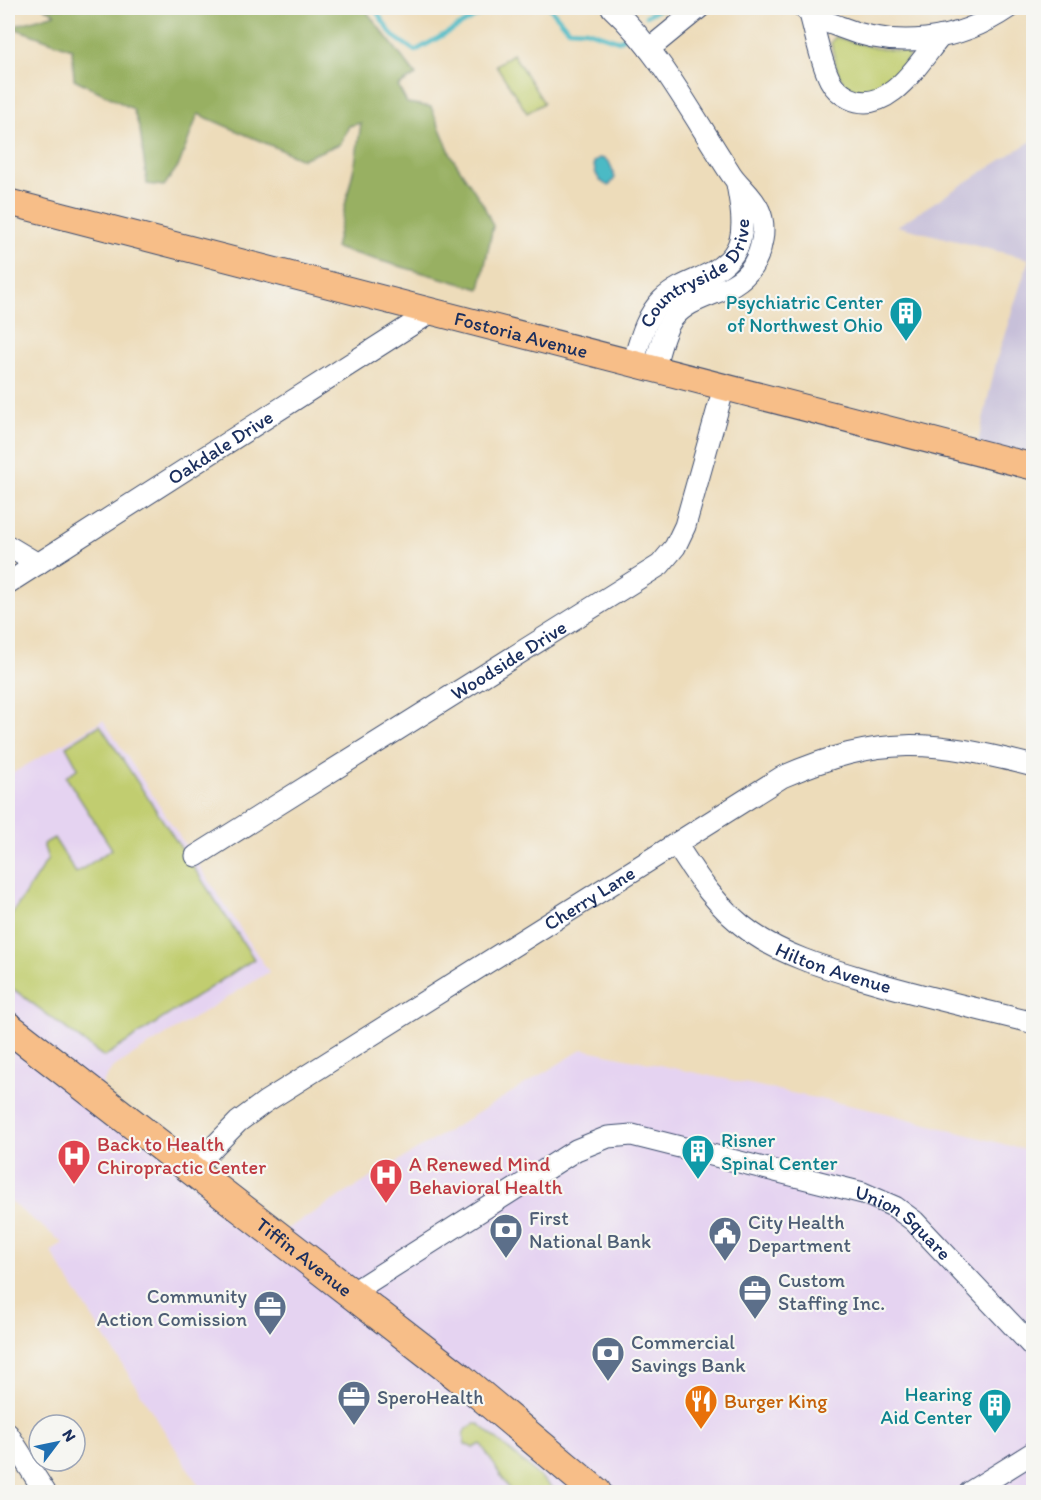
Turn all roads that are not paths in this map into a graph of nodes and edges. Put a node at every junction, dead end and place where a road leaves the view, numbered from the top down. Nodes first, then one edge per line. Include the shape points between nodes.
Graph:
1 (613, 8) edge
2 (699, 8) edge
3 (1008, 8) edge
4 (807, 11) edge
5 (940, 37) junction
6 (649, 49) junction
7 (8, 201) edge
8 (433, 311) junction
9 (643, 366) junction
10 (724, 387) junction
11 (1034, 467) edge
12 (8, 546) edge
13 (38, 564) junction
14 (8, 583) edge
15 (1034, 766) edge
16 (676, 844) junction
17 (196, 856) dead end
18 (1034, 1023) edge
19 (8, 1027) edge
20 (191, 1170) junction
21 (350, 1294) junction
22 (1034, 1348) edge
23 (8, 1434) edge
24 (1034, 1452) edge
25 (45, 1492) edge
26 (596, 1492) edge
27 (970, 1492) edge

1 - 6 street, Countryside Drive
2 - 6 street
3 - 5 street
4 - 5 street via 876,39
4 - 5 street via 830,79 844,96 866,103 896,89
6 - 9 street, Countryside Drive via 737,183 743,227 738,250 722,267 680,286 662,300 648,319
7 - 8 main road, Fostoria Avenue
8 - 9 main road, Fostoria Avenue
8 - 13 street, Oakdale Drive
9 - 10 main road, Fostoria Avenue
10 - 11 main road, Fostoria Avenue
10 - 17 street, Woodside Drive via 685,526 660,565
12 - 13 street
13 - 14 street, Oakdale Drive
15 - 16 street, Cherry Lane via 957,748 901,745 856,751 782,777
16 - 18 street, Hilton Avenue via 718,903 769,944 810,963
16 - 20 street, Cherry Lane via 265,1102 238,1122
19 - 20 highway, Tiffin Avenue
20 - 21 highway, Tiffin Avenue
21 - 22 street, Union Square via 576,1150 602,1138 632,1135 863,1193 896,1207 930,1237
21 - 26 highway, Tiffin Avenue via 518,1424
23 - 25 street
24 - 27 street

